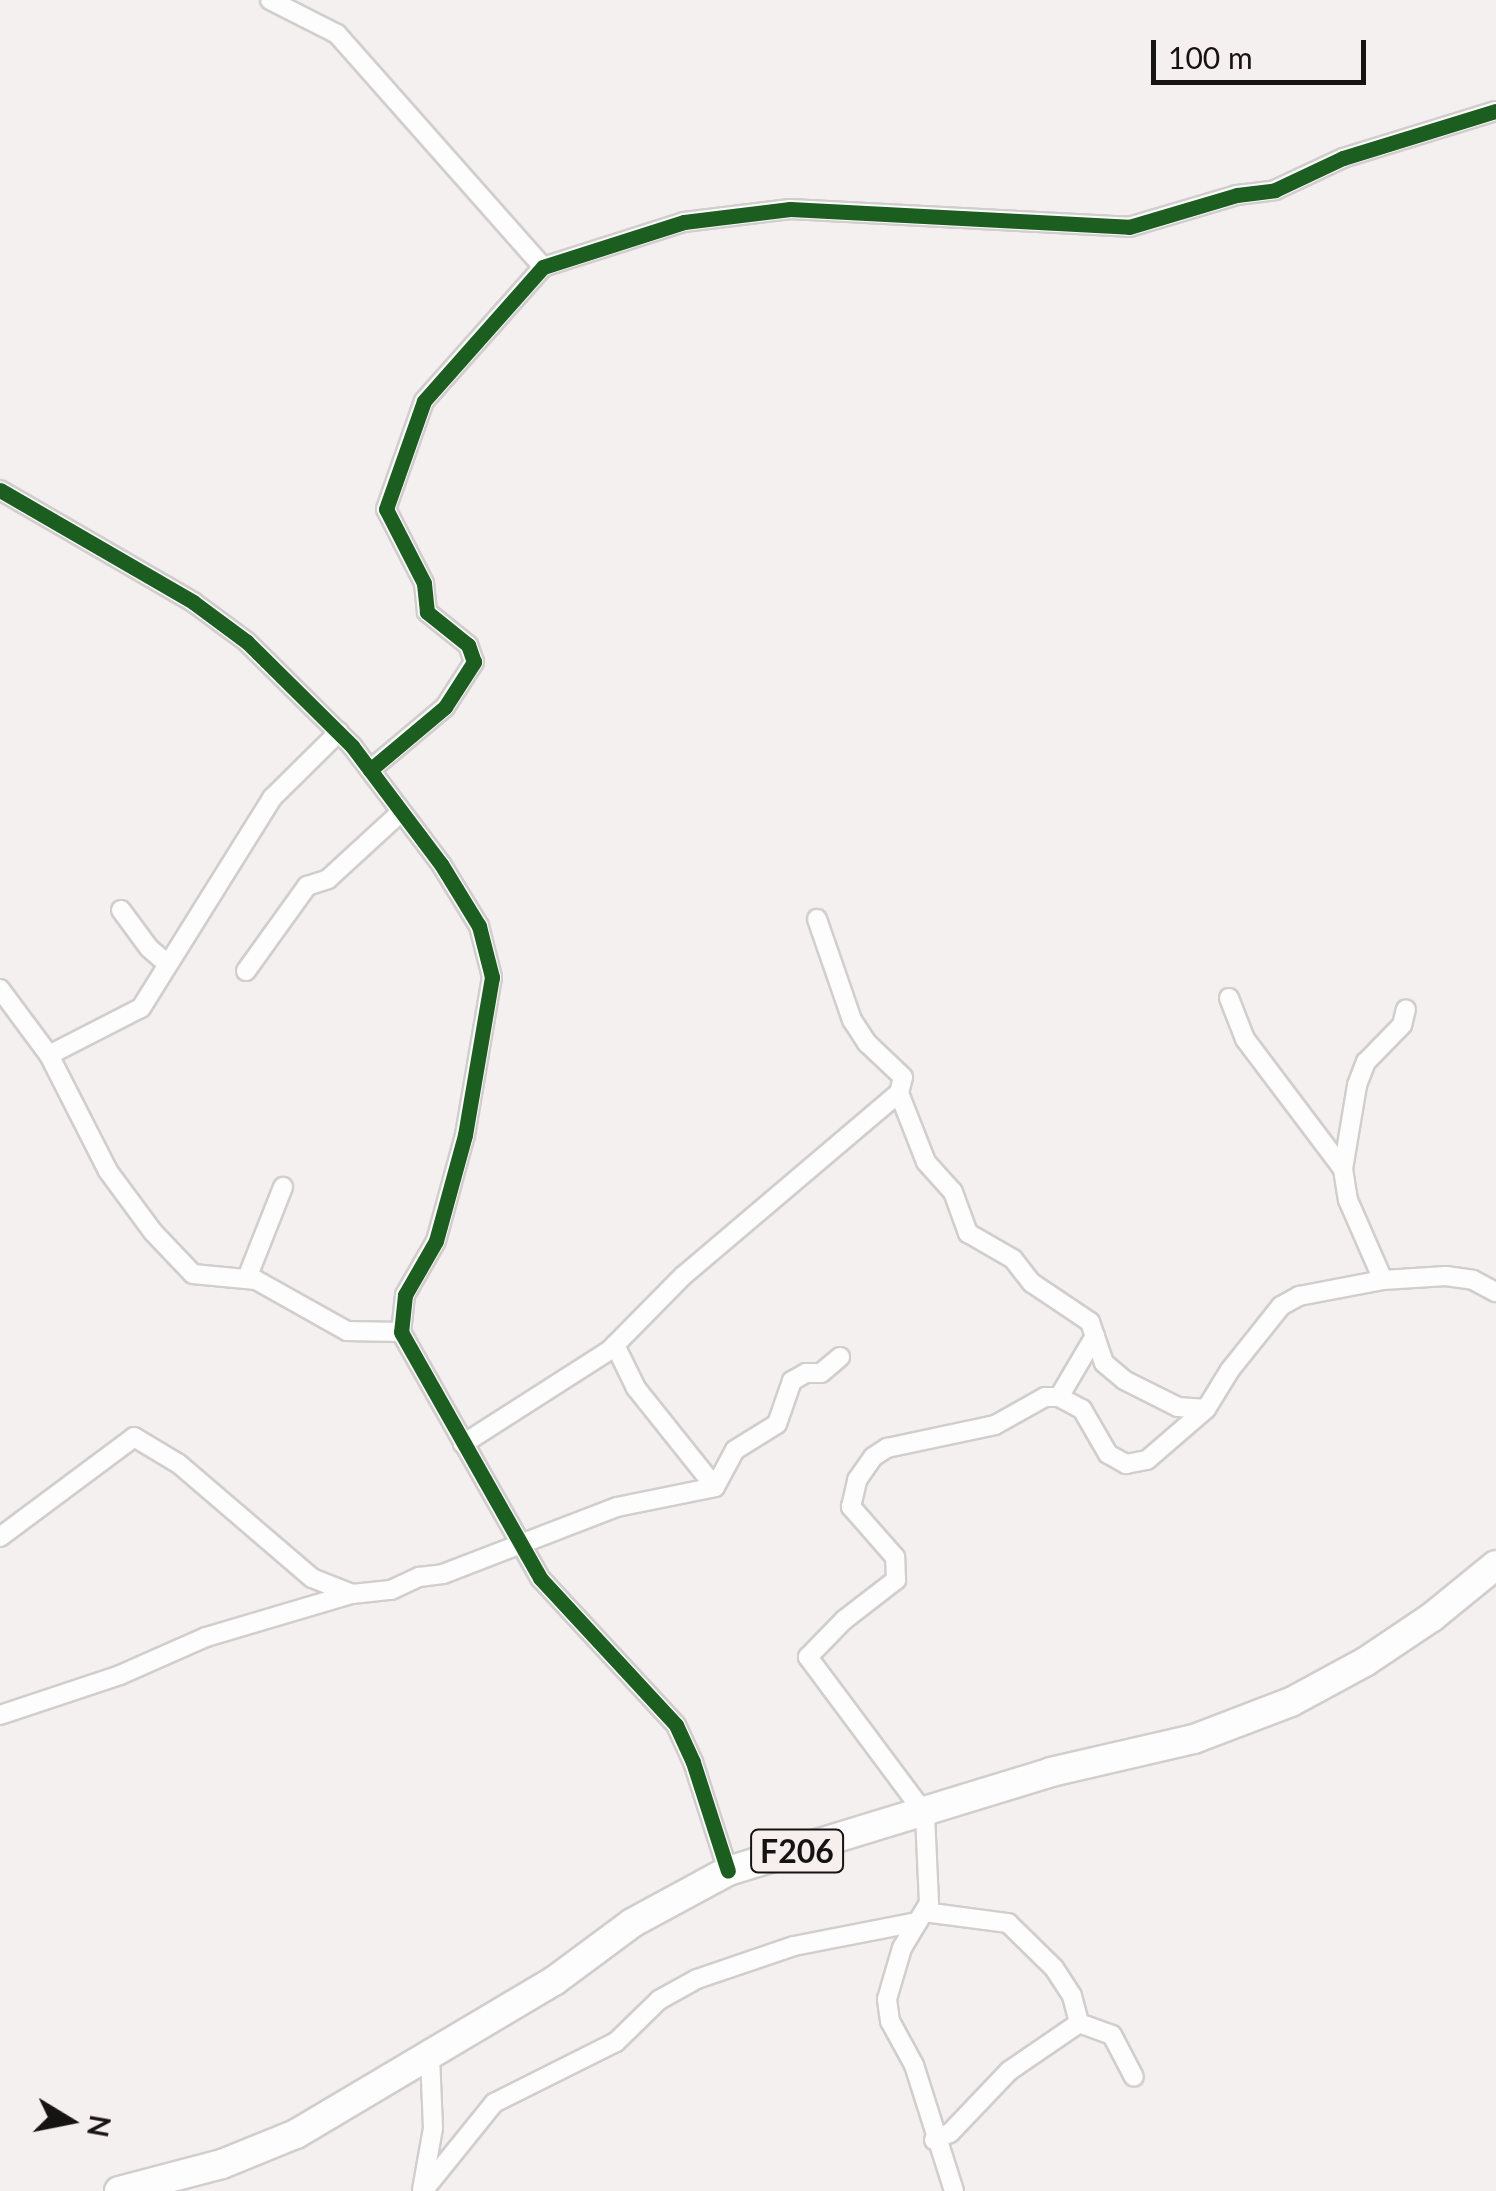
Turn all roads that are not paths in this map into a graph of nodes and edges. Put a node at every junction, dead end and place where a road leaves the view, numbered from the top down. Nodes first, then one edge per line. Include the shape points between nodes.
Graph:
1 (270, 0) edge
2 (1496, 111) edge
3 (544, 267) junction
4 (0, 490) edge
5 (339, 732) junction
6 (370, 770) junction
7 (400, 813) junction
8 (121, 910) dead end
9 (817, 919) dead end
10 (166, 963) junction
11 (246, 970) dead end
12 (0, 988) edge
13 (1229, 998) dead end
14 (1406, 1009) dead end
15 (50, 1055) junction
16 (899, 1093) junction
17 (1342, 1169) junction
18 (283, 1186) dead end
19 (247, 1278) junction
20 (1383, 1280) junction
21 (1496, 1292) edge
22 (401, 1332) junction
23 (1095, 1336) junction
24 (614, 1345) junction
25 (840, 1357) dead end
26 (1059, 1396) junction
27 (1206, 1410) junction
28 (463, 1444) junction
29 (715, 1487) junction
30 (0, 1537) edge
31 (517, 1543) junction
32 (1496, 1564) edge
33 (352, 1594) junction
34 (0, 1715) edge
35 (925, 1814) junction
36 (728, 1871) junction
37 (921, 1917) junction
38 (1079, 2023) junction
39 (430, 2056) junction
40 (1134, 2077) dead end
41 (934, 2140) junction
42 (119, 2191) edge
43 (423, 2191) edge
44 (954, 2191) edge

1 - 3 street via 337,34
2 - 3 street via 1343,158 1275,190 1129,227 790,209 684,222
3 - 6 street via 424,400 386,509 424,583 428,612 468,645 474,662 445,707
4 - 5 street via 222,622
5 - 6 street
5 - 10 street via 272,798
6 - 7 street
7 - 11 street via 328,879 307,886
7 - 22 street via 479,926 492,977 465,1134 436,1241 406,1296
8 - 10 street
9 - 16 street via 846,1008 867,1043 902,1077
10 - 15 street via 141,1008
12 - 15 street
13 - 17 street via 1245,1039
14 - 17 street via 1402,1025 1366,1062
15 - 19 street via 108,1171 153,1232 193,1274
16 - 23 street via 918,1147 953,1192 968,1233 1013,1258 1032,1284 1090,1322
16 - 24 street via 683,1276
17 - 20 street via 1353,1214
18 - 19 street
19 - 22 street via 332,1326
20 - 21 street via 1461,1277
20 - 27 street via 1316,1290 1281,1306
22 - 28 street
23 - 26 street
23 - 27 street via 1104,1362 1143,1393
24 - 28 street
24 - 29 street via 636,1388
25 - 29 street via 820,1373 792,1381 777,1424 735,1450
26 - 27 street via 1082,1409 1108,1454 1126,1464 1147,1460
26 - 35 street via 1030,1402 971,1432 886,1448 857,1480 851,1507 895,1558 896,1580 808,1657
28 - 31 street
29 - 31 street via 617,1507
30 - 33 street via 128,1440 142,1438 312,1578
31 - 33 street via 391,1590
31 - 36 street via 540,1578 676,1724
32 - 35 main road, F206 via 1432,1618 1291,1702 1194,1739 1051,1772
33 - 34 street via 206,1637 120,1675
35 - 36 main road, F206
35 - 37 street via 932,1884
36 - 39 main road, F206 via 632,1923 554,1981
37 - 38 street via 1008,1924 1054,1968
37 - 41 street via 902,1948 887,1999
37 - 43 street via 781,1949 659,2000 616,2042 494,2103
38 - 40 street via 1112,2035
38 - 41 street via 1009,2071 950,2133
39 - 42 main road, F206 via 296,2134 222,2164
39 - 43 street via 433,2128
41 - 44 street

